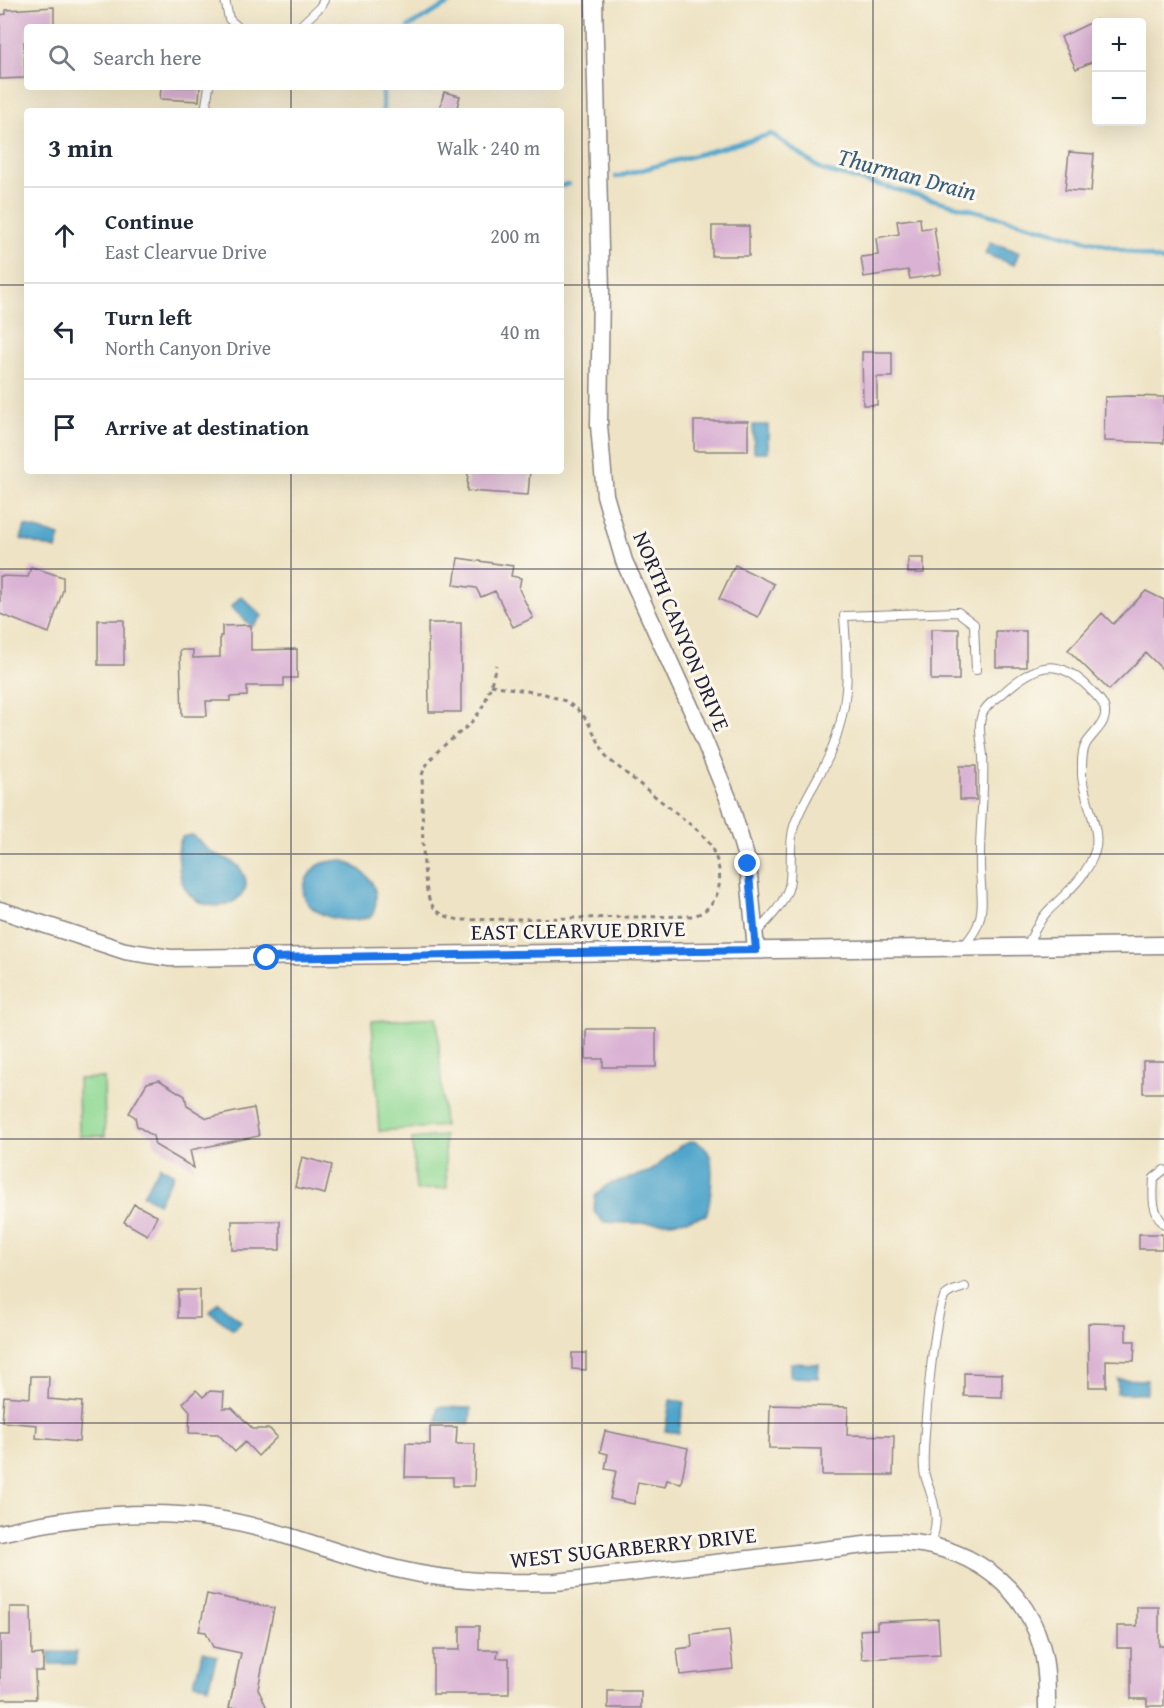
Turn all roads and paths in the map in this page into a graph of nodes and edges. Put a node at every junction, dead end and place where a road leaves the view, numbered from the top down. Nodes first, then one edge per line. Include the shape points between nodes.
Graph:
1 (225, 0) edge
2 (324, 0) edge
3 (594, 0) edge
4 (228, 23) edge
5 (302, 24) edge
6 (209, 90) edge
7 (206, 108) edge
8 (496, 665) dead end
9 (976, 670) dead end
10 (491, 685) junction
11 (0, 910) edge
12 (755, 942) junction
13 (1164, 945) edge
14 (1027, 947) junction
15 (963, 948) junction
16 (1164, 1170) edge
17 (1164, 1224) edge
18 (965, 1287) dead end
19 (0, 1533) edge
20 (931, 1544) junction
21 (1047, 1708) edge

1 - 4 lane
2 - 5 lane
3 - 12 street, NORTH CANYON DRIVE via 601,291 599,425 605,495 624,561 730,802 748,864
6 - 7 lane
8 - 10 path
9 - 12 lane via 974,624 958,612 844,616 849,672 842,718 795,825 789,886
10 - 10 path via 566,701 587,720 607,758 701,833 712,848 720,874 718,894 707,910 693,916 460,920 436,910 425,884 422,775 426,763 481,710
11 - 12 street, EAST CLEARVUE DRIVE via 125,951 170,958
12 - 15 street, EAST CLEARVUE DRIVE
13 - 14 street, EAST CLEARVUE DRIVE
14 - 15 street, EAST CLEARVUE DRIVE
14 - 15 lane via 1036,927 1069,892 1096,848 1082,779 1082,758 1085,745 1106,712 1082,682 1058,668 1034,671 984,709 980,722 981,912
16 - 17 lane via 1154,1178 1153,1198 1157,1216
18 - 20 lane via 947,1294 943,1300 935,1341 923,1472 935,1505 937,1526
19 - 20 street, WEST SUGARBERRY DRIVE via 82,1517 190,1516 270,1530 403,1571 456,1580 510,1583 555,1582 899,1541
20 - 21 street, WEST SUGARBERRY DRIVE via 987,1569 1014,1594 1041,1643 1047,1671

